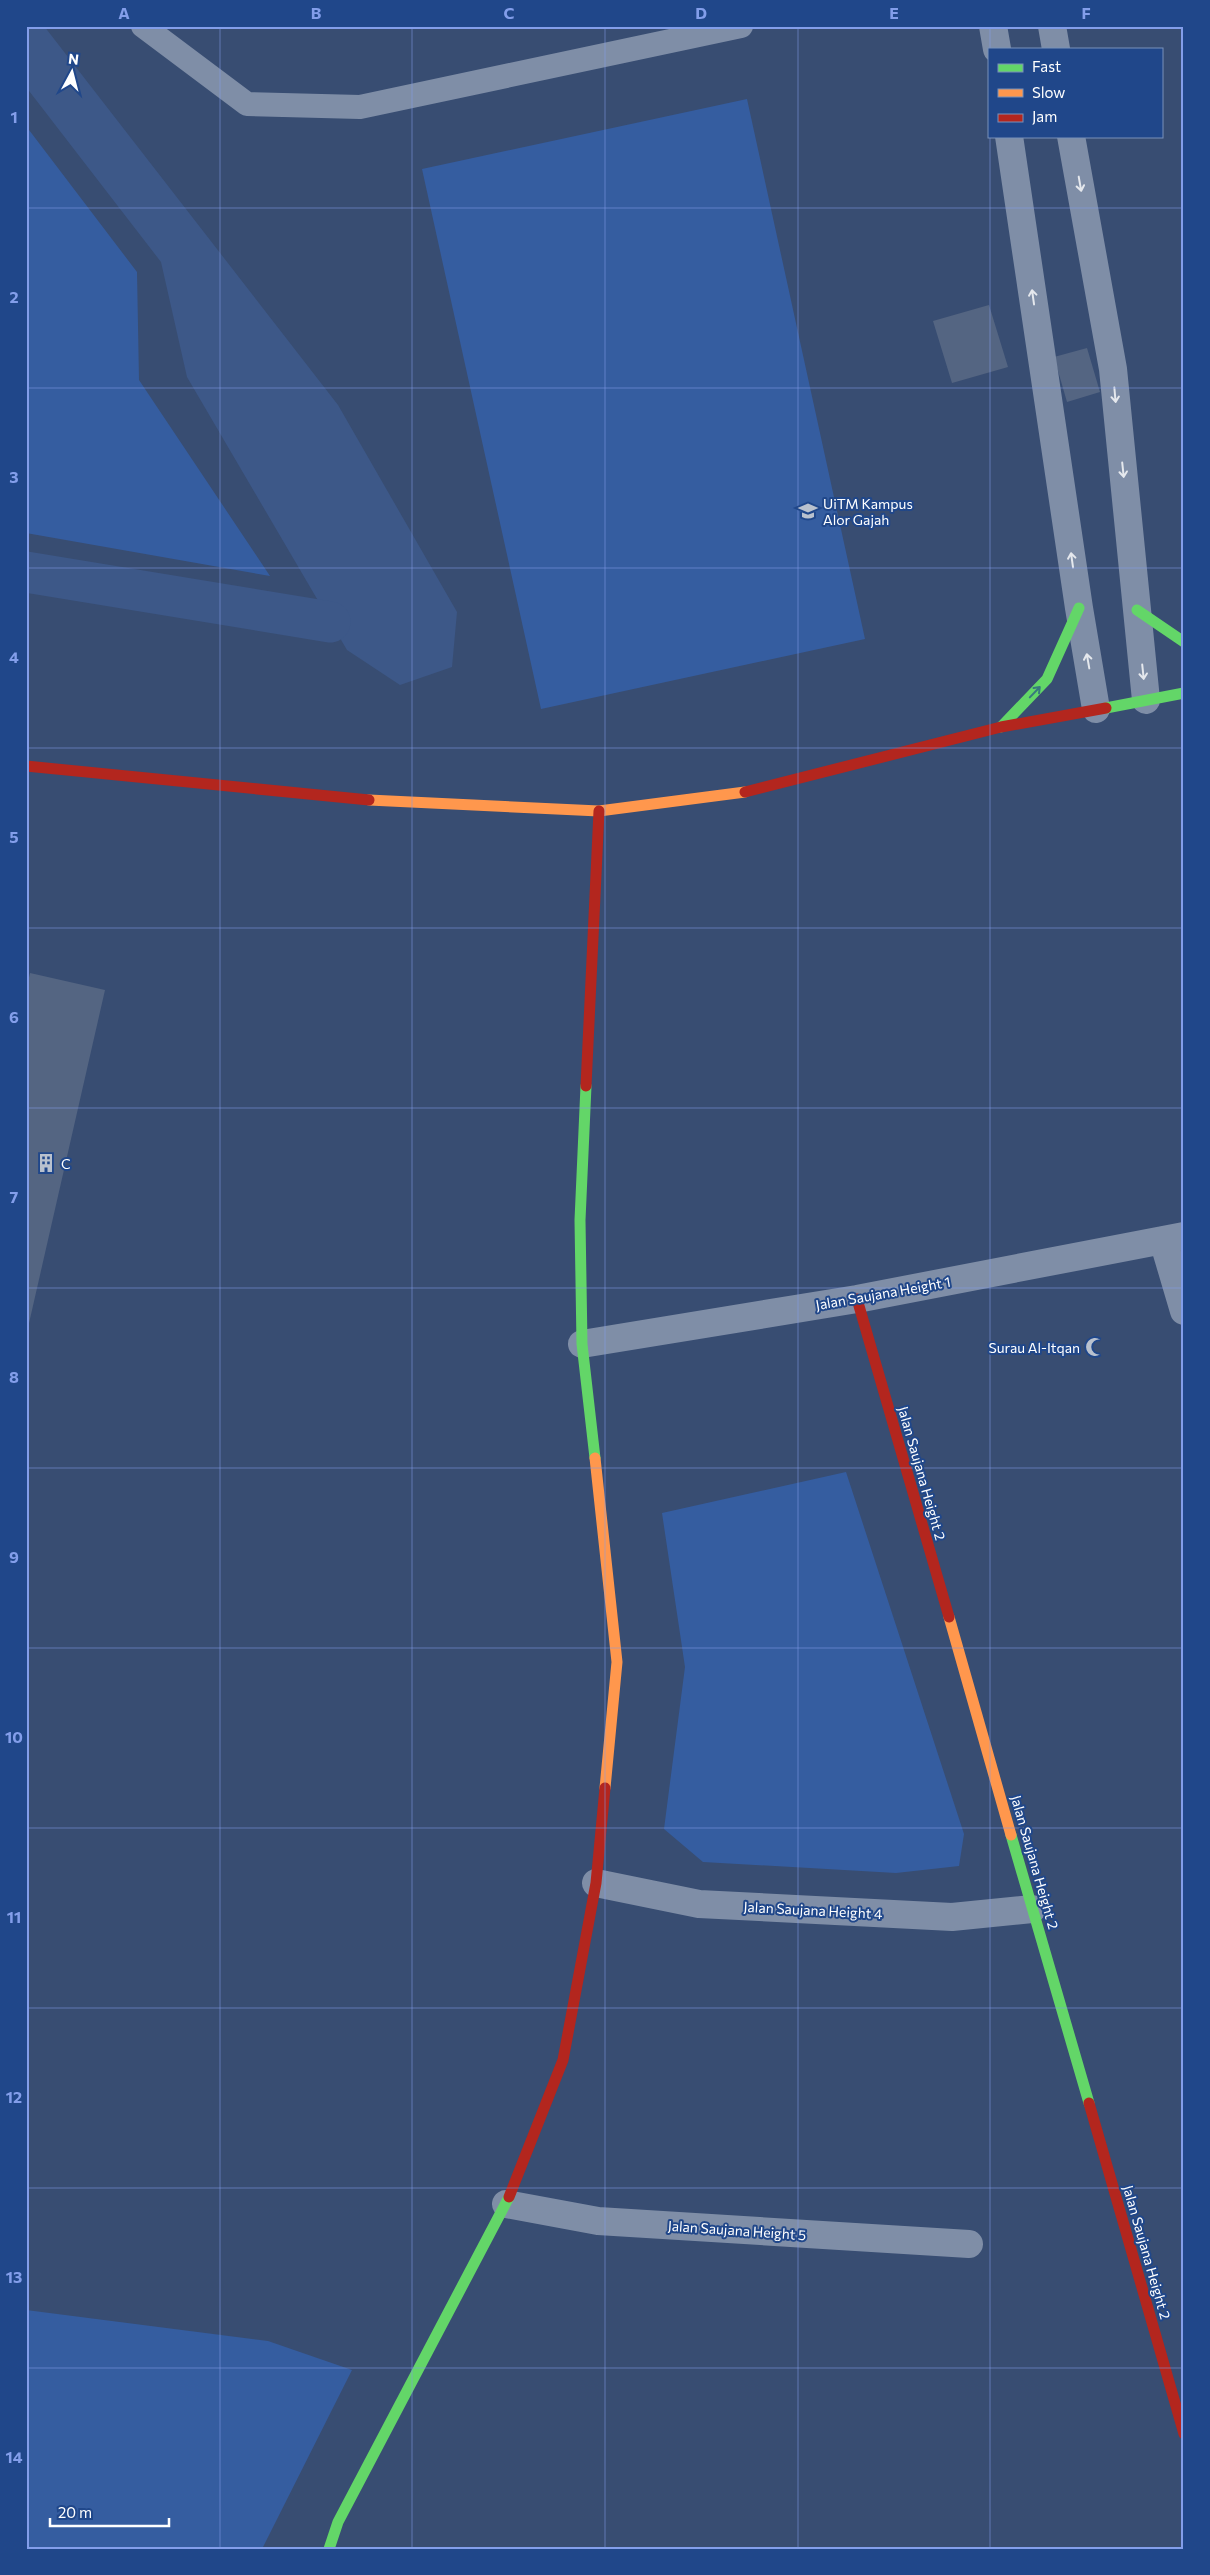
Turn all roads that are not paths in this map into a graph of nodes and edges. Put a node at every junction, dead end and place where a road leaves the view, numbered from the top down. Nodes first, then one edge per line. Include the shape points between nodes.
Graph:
1 (143, 26) edge
2 (740, 26) edge
3 (993, 26) edge
4 (1052, 26) edge
5 (997, 48) edge
6 (1056, 48) edge
7 (1009, 138) edge
8 (1071, 138) edge
9 (1079, 608) junction
10 (1137, 610) junction
11 (1184, 642) edge
12 (1184, 693) edge
13 (1146, 700) junction
14 (1096, 709) junction
15 (1001, 727) junction
16 (26, 766) edge
17 (599, 811) junction
18 (1174, 1238) edge
19 (857, 1299) junction
20 (1184, 1311) edge
21 (582, 1344) junction
22 (596, 1883) junction
23 (1032, 1909) junction
24 (506, 2204) junction
25 (969, 2244) dead end
26 (1175, 2371) edge
27 (1184, 2434) edge
28 (329, 2549) edge

1 - 2 lane via 247,104 360,107
3 - 5 street
4 - 6 street
9 -> 7 street
8 -> 10 street via 1113,369
14 -> 9 street
15 -> 9 street via 1047,679
10 - 11 street
10 -> 13 street
12 - 13 street
13 - 14 street
14 - 15 street
15 - 17 street via 738,794
16 - 17 street via 388,802
17 - 21 street via 580,1220
18 - 19 street, Jalan Saujana Height 1
18 - 20 street
19 - 21 street, Jalan Saujana Height 1
19 - 23 street, Jalan Saujana Height 2
21 - 22 street via 618,1662
22 - 23 street, Jalan Saujana Height 4 via 699,1904 952,1917
22 - 24 street via 563,2060
23 - 26 street, Jalan Saujana Height 2
24 - 25 street, Jalan Saujana Height 5 via 598,2221
24 - 28 street via 338,2522
26 - 27 street, Jalan Saujana Height 2

